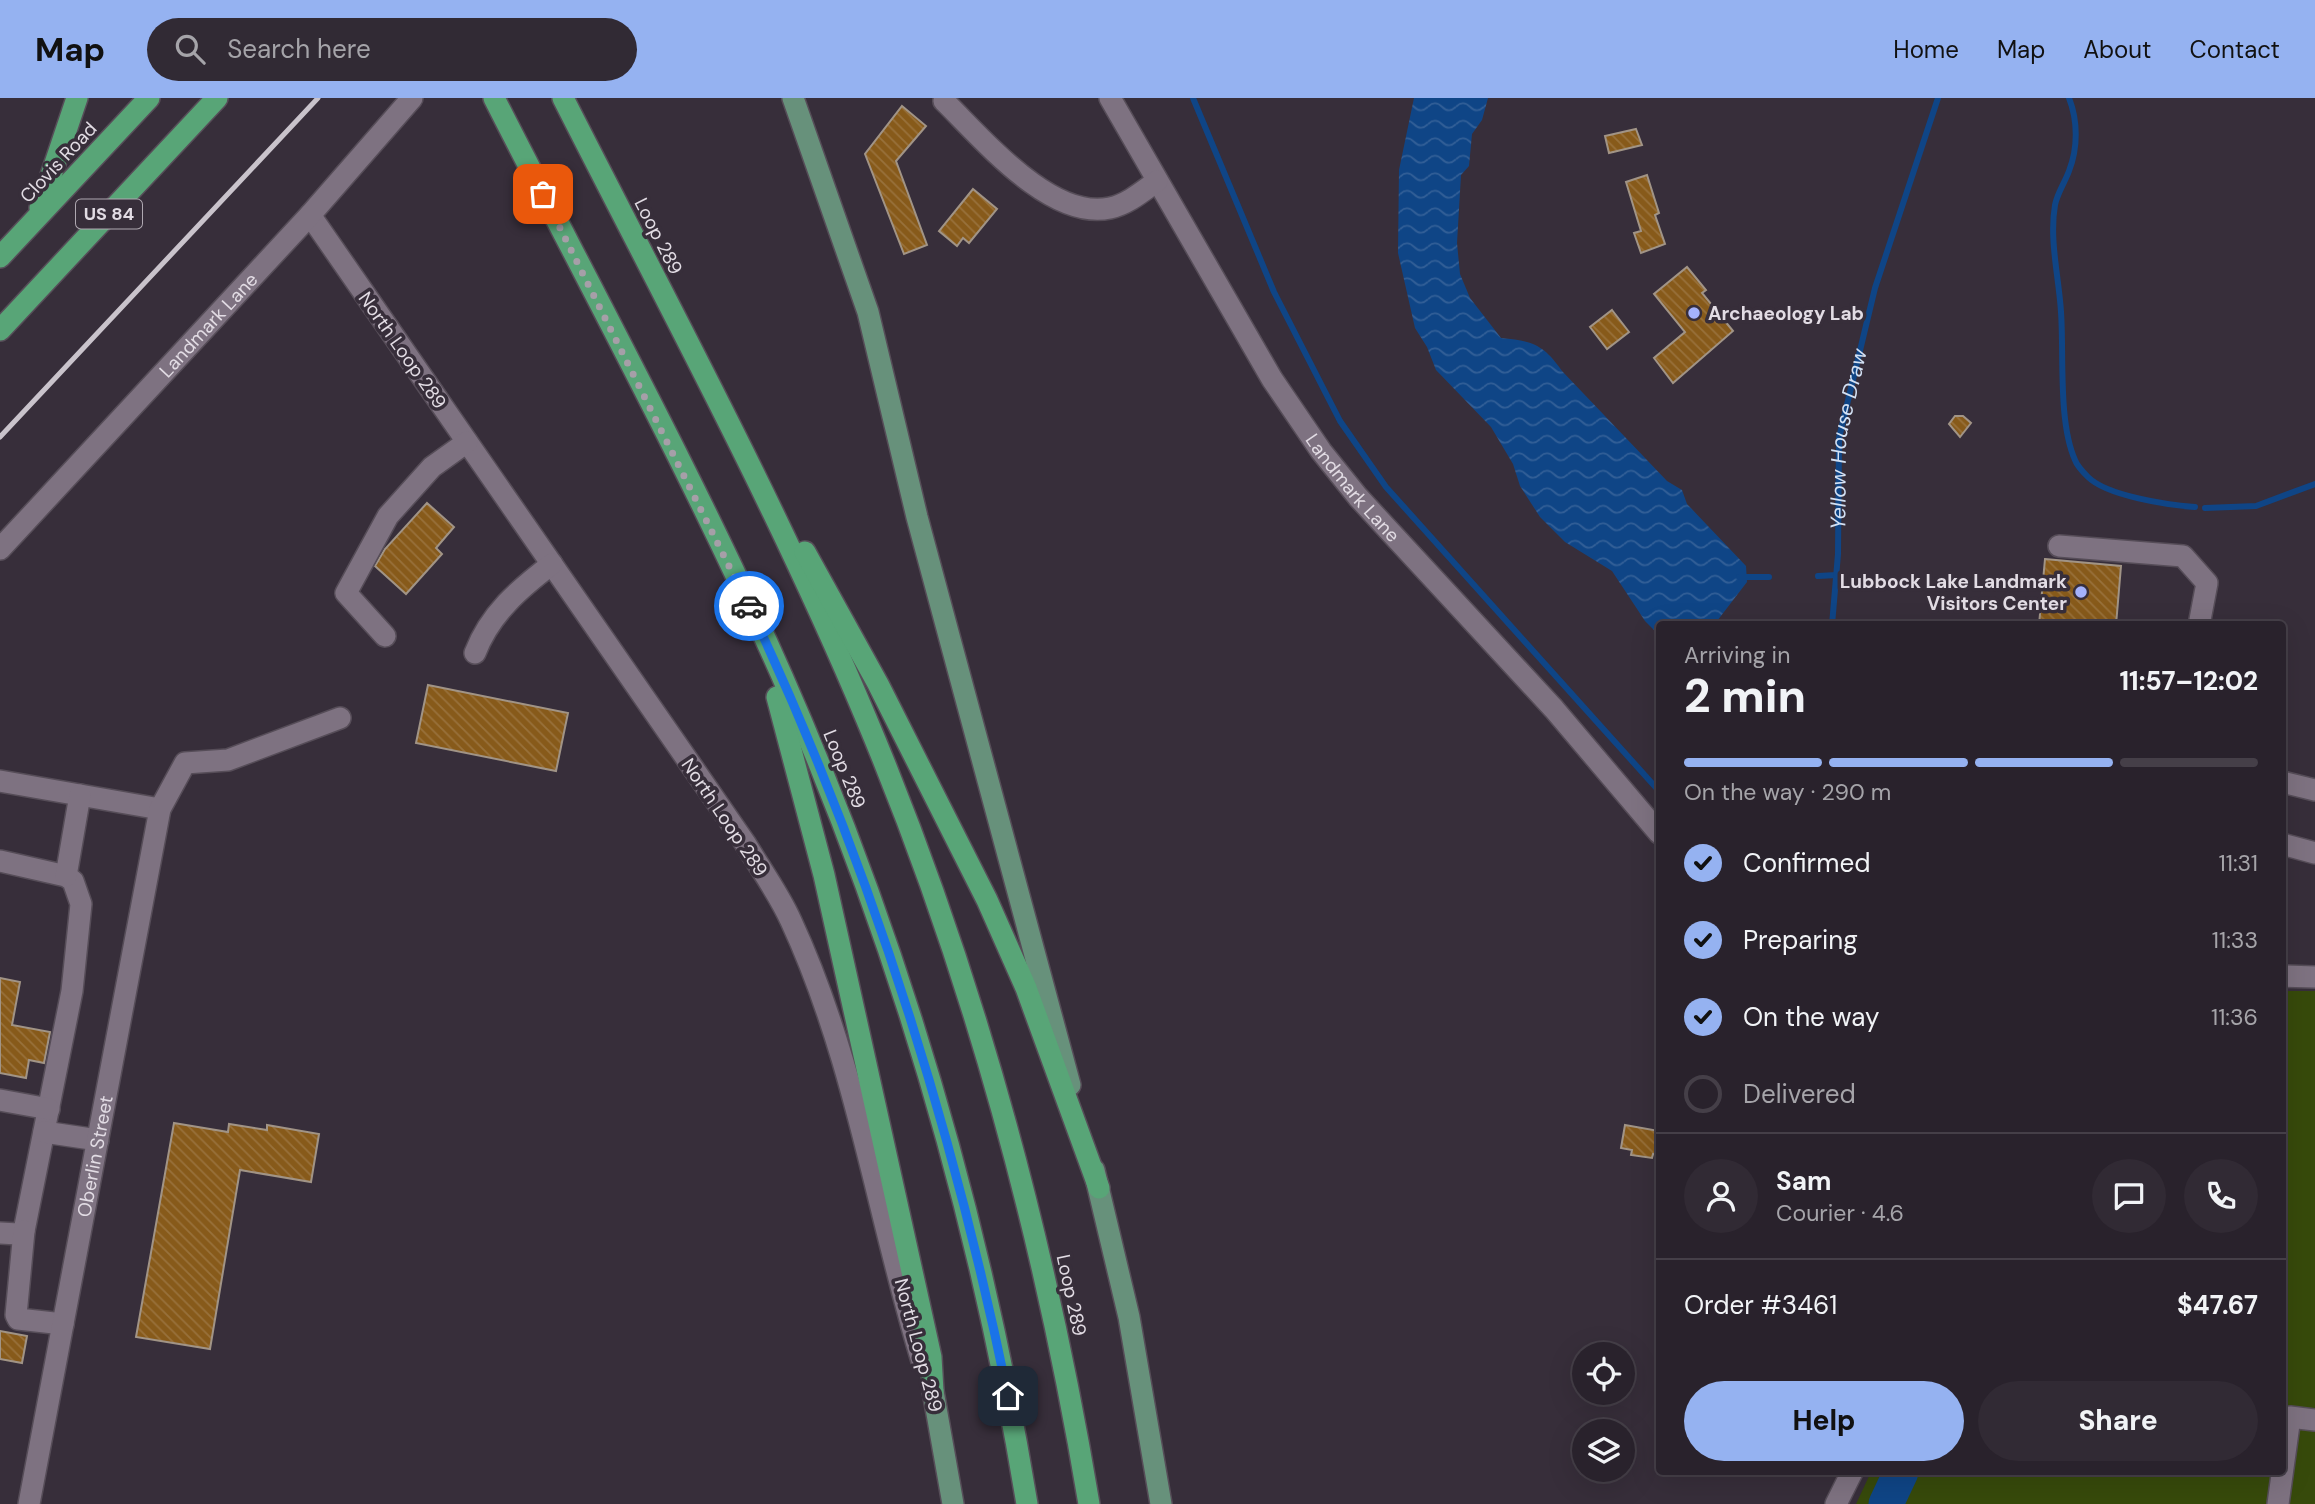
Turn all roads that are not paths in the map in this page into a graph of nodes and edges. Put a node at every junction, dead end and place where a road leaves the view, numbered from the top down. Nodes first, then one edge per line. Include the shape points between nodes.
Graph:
1 (77, 98) edge
2 (149, 98) edge
3 (412, 98) edge
4 (494, 98) edge
5 (563, 98) edge
6 (793, 98) edge
7 (1110, 98) edge
8 (944, 101) dead end
9 (205, 102) edge
10 (1157, 181) junction
11 (310, 215) junction
12 (36, 218) junction
13 (0, 257) edge
14 (0, 330) edge
15 (721, 409) junction
16 (467, 442) junction
17 (2059, 546) dead end
18 (0, 549) edge
19 (552, 565) junction
20 (733, 572) junction
21 (2200, 621) edge
22 (385, 636) dead end
23 (475, 653) dead end
24 (340, 718) dead end
25 (0, 781) edge
26 (2286, 783) edge
27 (2315, 790) edge
28 (80, 795) junction
29 (160, 809) junction
30 (1656, 829) edge
31 (2286, 845) edge
32 (2315, 853) edge
33 (0, 862) edge
34 (66, 876) junction
35 (2286, 976) edge
36 (2315, 977) edge
37 (0, 1100) edge
38 (49, 1109) junction
39 (44, 1132) junction
40 (97, 1140) junction
41 (1099, 1188) junction
42 (24, 1231) junction
43 (0, 1233) edge
44 (63, 1324) junction
45 (933, 1391) junction
46 (2315, 1420) edge
47 (2286, 1444) edge
48 (1850, 1475) edge
49 (2281, 1475) edge
50 (29, 1504) edge
51 (953, 1504) edge
52 (1027, 1504) edge
53 (1088, 1504) edge
54 (1161, 1504) edge
55 (1836, 1504) edge
56 (2277, 1504) edge

1 - 12 highway
2 - 12 highway, Clovis Road / US 84
3 - 11 street, Landmark Lane
4 - 20 highway, Loop 289
5 - 15 highway, Loop 289
6 - 41 main road via 868,312 917,517
7 - 10 street, Landmark Lane
8 - 10 street via 1049,197 1080,207 1110,208
9 - 14 highway, US 84
10 - 30 street, Landmark Lane via 1272,379 1321,451
11 - 16 street, North Loop 289
11 - 18 street, Landmark Lane
12 - 13 highway, Clovis Road / US 84
15 - 41 highway via 832,598 987,900 1026,988
15 - 53 highway, Loop 289 via 858,699 959,967 1036,1235
16 - 19 street, North Loop 289
16 - 22 street via 432,467 388,516 346,593
17 - 21 street via 2183,556 2207,583
19 - 23 street via 515,592 482,633
19 - 45 street, North Loop 289 via 745,843 790,917 834,1032
20 - 45 highway via 783,715 824,874 931,1357
20 - 52 highway, Loop 289 via 849,842 925,1063 984,1282
24 - 29 street, Oberlin Street via 228,760 185,763
25 - 28 street
26 - 27 street
28 - 29 street
28 - 34 street
29 - 40 street, Oberlin Street
31 - 32 street
33 - 34 street
34 - 38 street via 73,881 81,904 72,991
35 - 36 street
37 - 38 street
38 - 39 street
39 - 40 street
39 - 42 street
40 - 44 street, Oberlin Street
41 - 54 main road via 1129,1317
42 - 43 street
42 - 44 street via 16,1315 18,1319
44 - 50 street, Oberlin Street
45 - 51 main road, North Loop 289
46 - 47 street via 2290,1417
48 - 55 street
49 - 56 street

